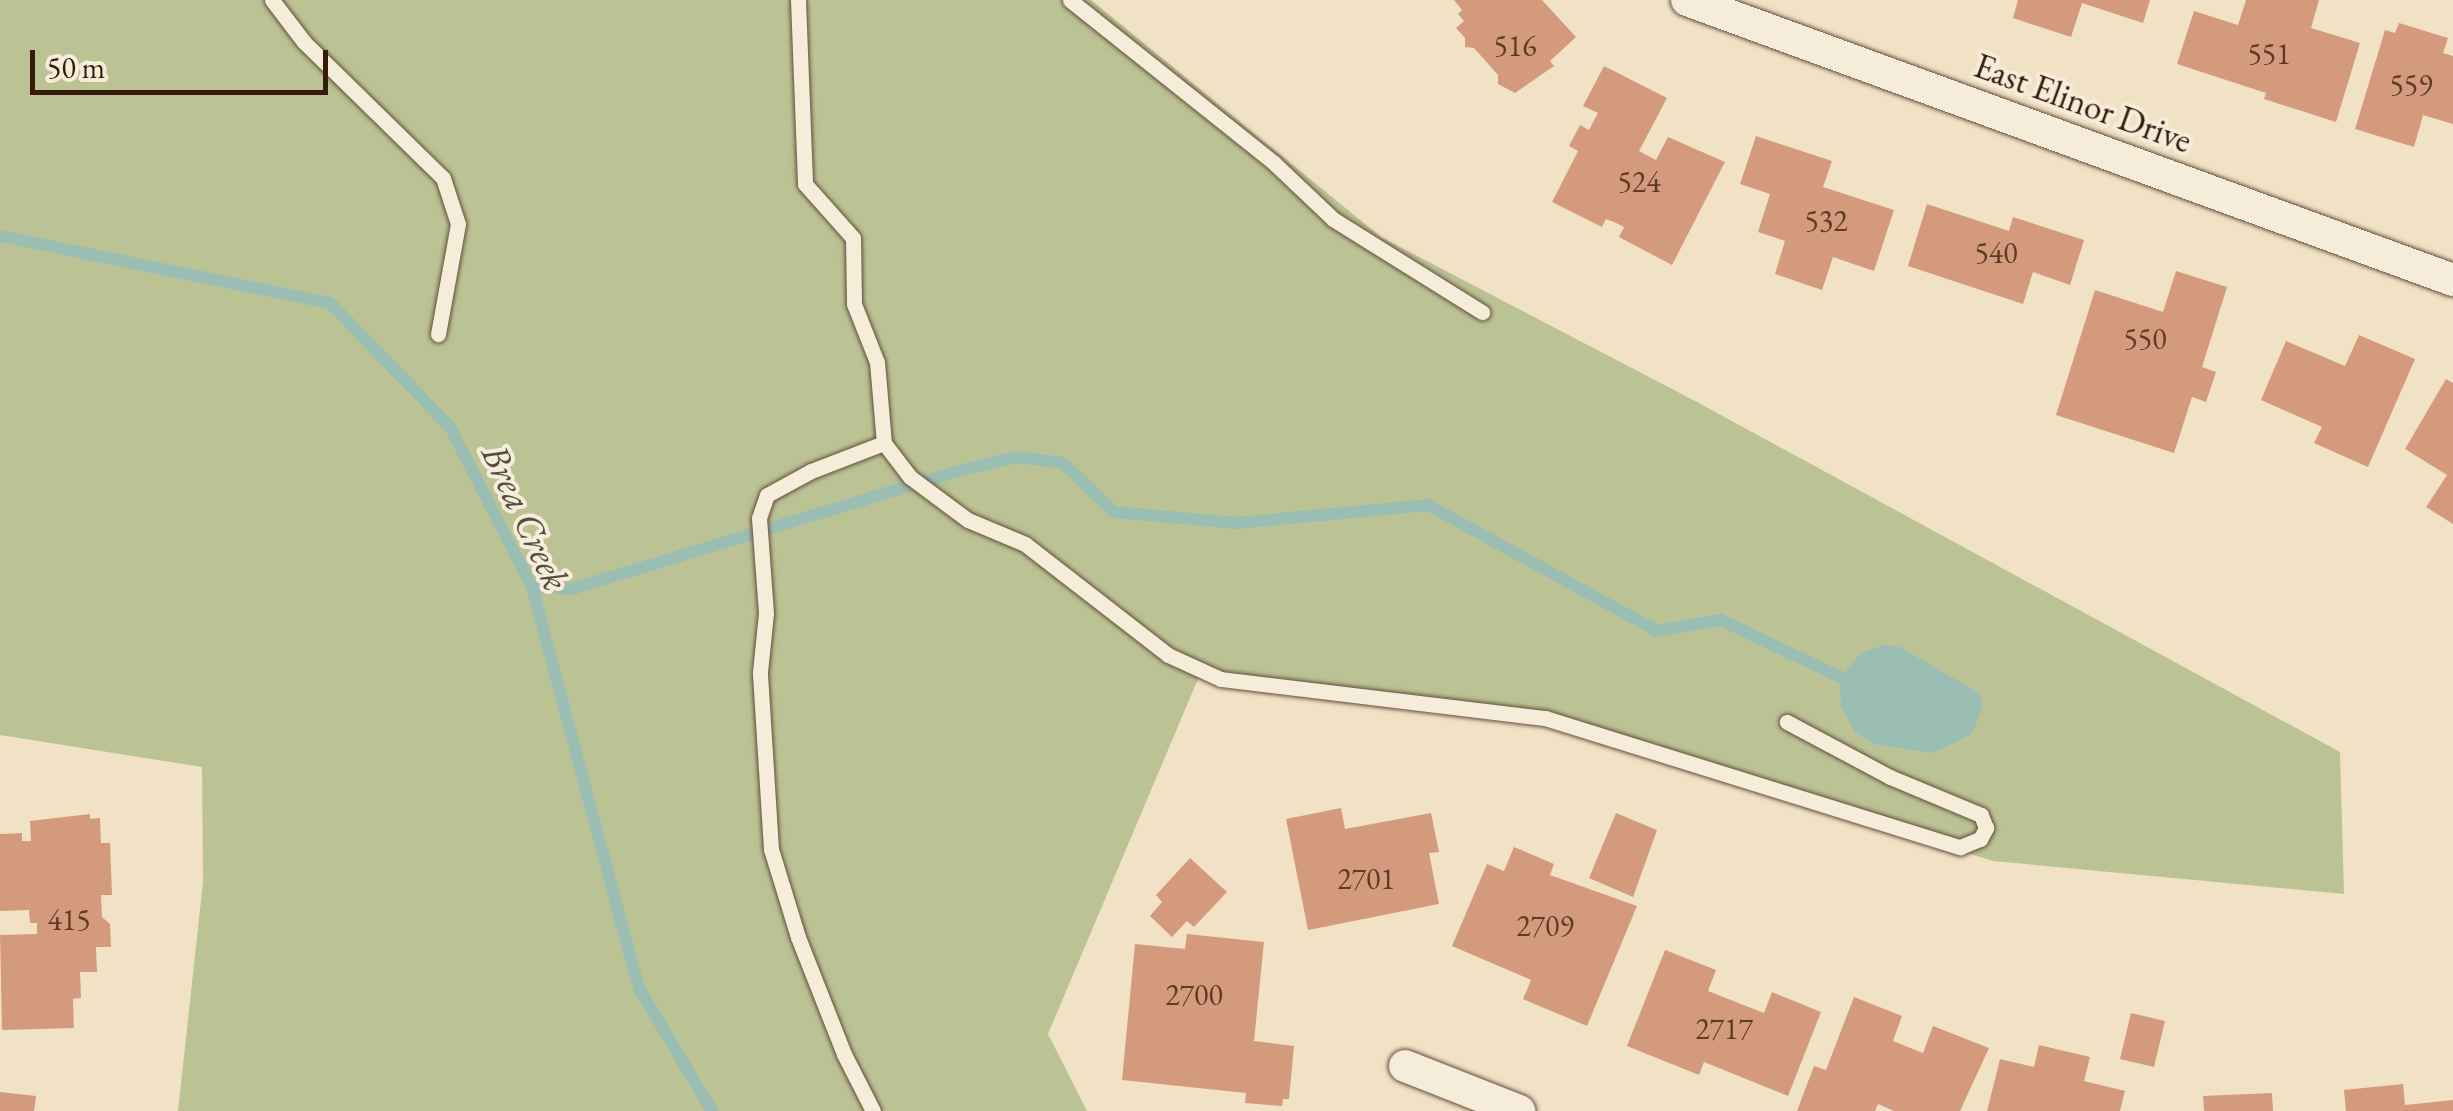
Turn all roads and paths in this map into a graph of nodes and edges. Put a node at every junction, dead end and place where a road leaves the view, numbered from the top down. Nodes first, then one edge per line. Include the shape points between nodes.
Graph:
1 (272, 0) edge
2 (798, 0) edge
3 (1070, 0) edge
4 (1686, 0) edge
5 (2453, 280) edge
6 (1482, 312) dead end
7 (438, 334) dead end
8 (884, 443) junction
9 (1788, 722) dead end
10 (1405, 1066) dead end
11 (873, 1111) edge
12 (1519, 1111) edge

1 - 7 lane via 304,42 443,178 458,224
2 - 8 lane via 804,184 853,238 854,304 877,362
3 - 6 lane via 1274,162 1333,219
4 - 5 street, East Elinor Drive
8 - 9 lane via 910,477 968,520 1025,544 1168,655 1221,679 1545,718 1960,847 1980,839 1986,828 1981,814
8 - 11 lane via 767,495 759,518 771,849 798,937
10 - 12 street

